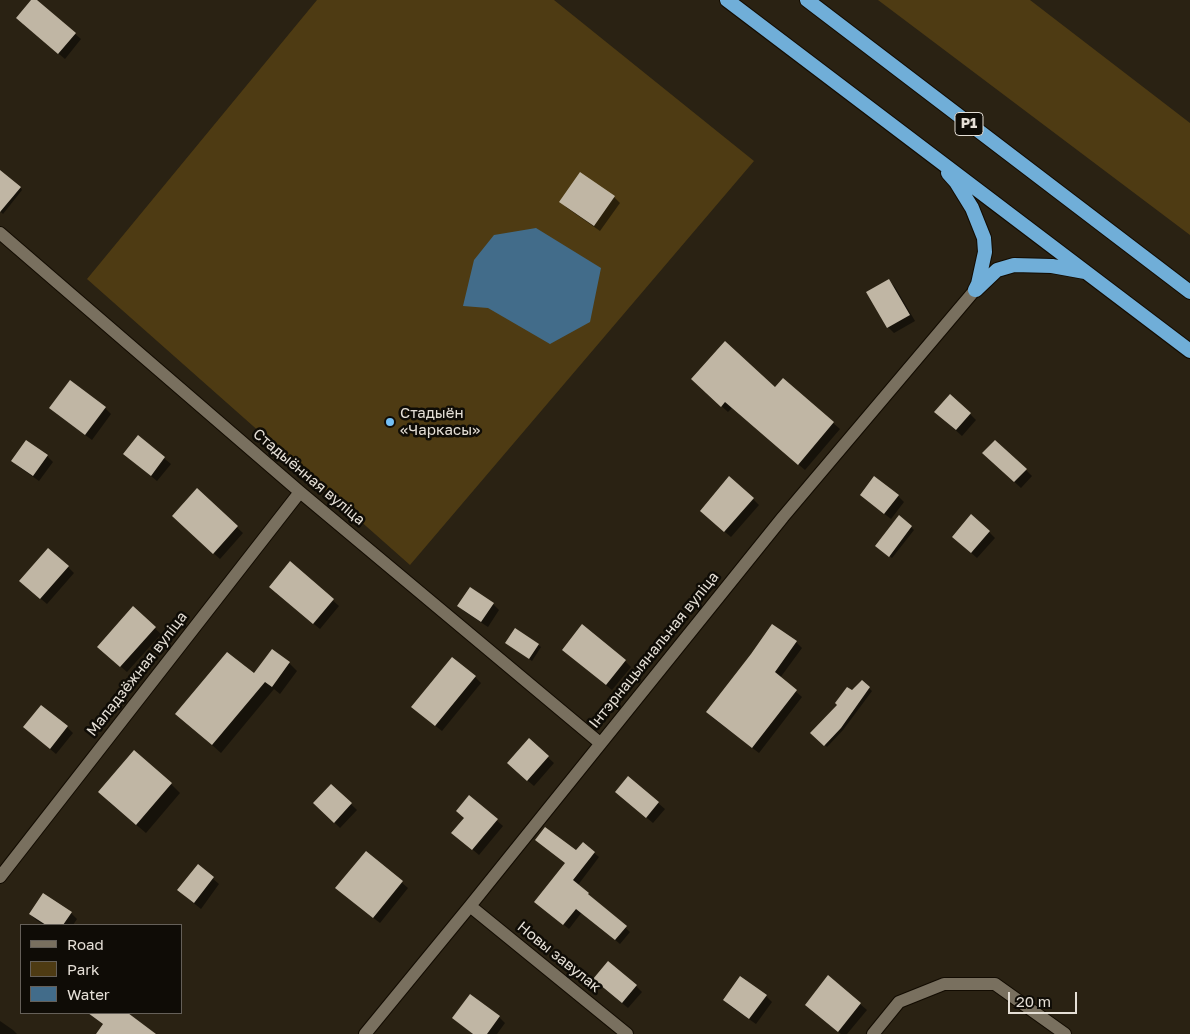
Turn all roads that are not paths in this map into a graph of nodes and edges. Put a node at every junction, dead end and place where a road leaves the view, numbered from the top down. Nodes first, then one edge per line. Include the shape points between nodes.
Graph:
1 (727, 0) edge
2 (807, 0) edge
3 (933, 155) junction
4 (0, 233) edge
5 (1088, 273) junction
6 (975, 290) junction
7 (1190, 292) edge
8 (1190, 351) edge
9 (300, 492) junction
10 (600, 743) junction
11 (0, 877) edge
12 (470, 906) junction
13 (365, 1034) edge
14 (627, 1034) edge
15 (873, 1034) edge
16 (1065, 1034) edge

1 - 3 highway
2 - 7 highway, Р1
3 - 5 highway
3 - 6 highway via 956,182 972,208 984,238 985,252
4 - 9 street, Стадыённая вуліца
5 - 6 highway via 1052,266 1014,265 997,270
5 - 8 highway
6 - 10 street, Інтэрнацыянальная вуліца via 783,516
9 - 10 street, Стадыённая вуліца
9 - 11 street, Маладзёжная вуліца
10 - 12 street, Інтэрнацыянальная вуліца
12 - 13 street, Інтэрнацыянальная вуліца
12 - 14 street, Новы завулак
15 - 16 street via 899,1002 944,984 995,984

